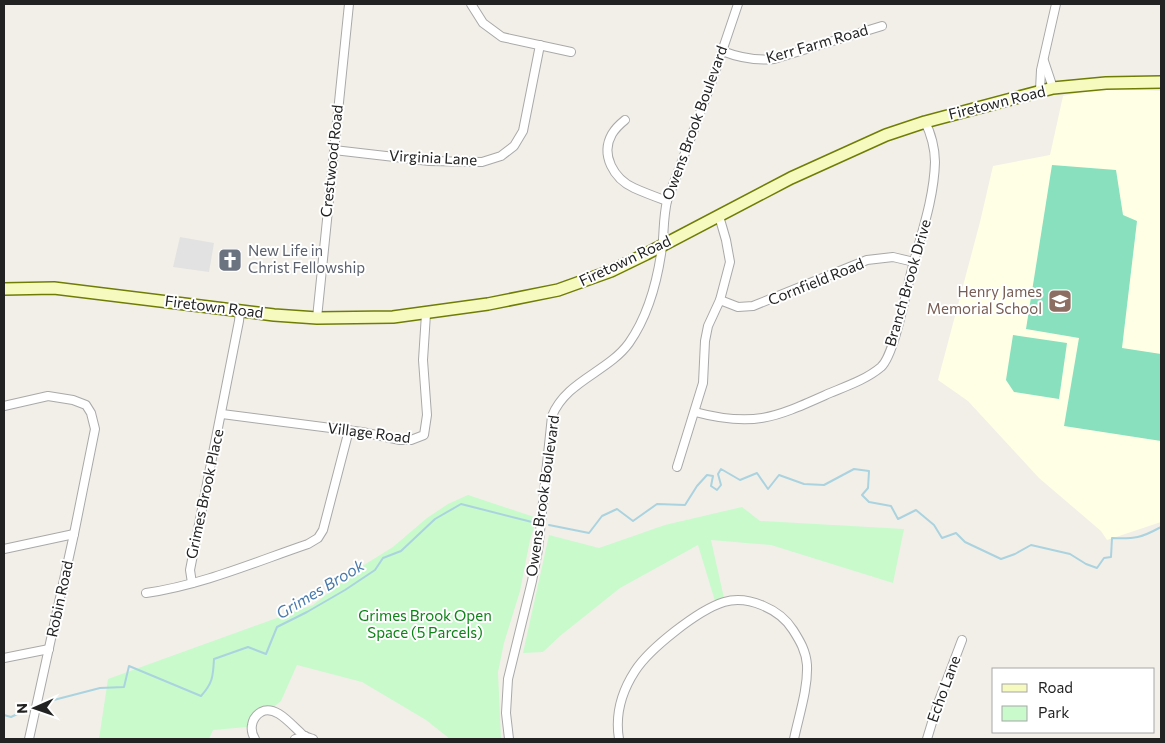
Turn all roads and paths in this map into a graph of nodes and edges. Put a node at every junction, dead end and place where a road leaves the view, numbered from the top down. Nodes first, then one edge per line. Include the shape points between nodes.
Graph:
1 (349, 4) edge
2 (471, 4) edge
3 (738, 4) edge
4 (1056, 4) edge
5 (882, 26) dead end
6 (540, 45) junction
7 (722, 51) junction
8 (571, 52) dead end
9 (1044, 61) junction
10 (1161, 82) edge
11 (1053, 88) junction
12 (1040, 90) junction
13 (624, 120) dead end
14 (925, 122) junction
15 (334, 150) junction
16 (667, 201) junction
17 (719, 216) junction
18 (662, 245) junction
19 (914, 262) junction
20 (4, 289) edge
21 (720, 300) junction
22 (240, 310) junction
23 (426, 314) junction
24 (317, 318) junction
25 (4, 406) edge
26 (695, 412) junction
27 (222, 414) junction
28 (349, 430) junction
29 (677, 467) dead end
30 (74, 534) junction
31 (4, 549) edge
32 (192, 582) junction
33 (146, 593) dead end
34 (962, 640) dead end
35 (49, 649) junction
36 (4, 658) edge
37 (305, 736) junction
38 (29, 739) edge
39 (256, 739) edge
40 (295, 739) edge
41 (314, 739) edge
42 (509, 739) edge
43 (619, 739) edge
44 (794, 739) edge
45 (928, 739) edge

1 - 15 street, Crestwood Road
2 - 6 street via 494,33
3 - 7 street, Owens Brook Boulevard
4 - 9 street
5 - 7 street, Kerr Farm Road via 774,59 747,59
6 - 8 street
6 - 15 street, Virginia Lane via 523,131 514,146 501,156 482,162 429,161
7 - 16 street, Owens Brook Boulevard
9 - 11 street
9 - 12 street
10 - 11 street, Firetown Road
11 - 12 street, Firetown Road
12 - 14 street, Firetown Road
13 - 16 street via 611,135 607,154 610,164 633,188
14 - 17 street, Firetown Road via 886,135 791,178
14 - 19 street, Branch Brook Drive via 935,161 927,214
15 - 24 street, Crestwood Road
16 - 18 street, Owens Brook Boulevard
17 - 18 street, Firetown Road
17 - 21 street via 730,262
18 - 23 street, Firetown Road via 611,271 558,290
18 - 42 street, Owens Brook Boulevard via 649,304 628,344 576,386 556,406 552,416 538,550 508,679 506,713
19 - 21 street, Cornfield Road via 893,257 867,260 753,306 738,307
19 - 26 street, Branch Brook Drive via 889,352 882,366 847,386 768,418 743,421
20 - 22 street, Firetown Road via 54,288
21 - 26 street via 708,326 703,383
22 - 24 street, Firetown Road
22 - 27 street, Grimes Brook Place
23 - 24 street, Firetown Road
23 - 28 street, Village Road via 423,360 427,415 424,435 400,440
25 - 30 street, Robin Road via 48,396 86,405 91,413 96,429
26 - 29 street
27 - 28 street, Village Road
27 - 32 street, Grimes Brook Place via 190,570
28 - 32 street, Grimes Brook Place via 318,538 210,579
30 - 31 street
30 - 35 street, Robin Road
32 - 33 street
34 - 45 street, Echo Lane
35 - 36 street, Robin Road
35 - 38 street
37 - 39 street via 278,713 264,711 253,720 251,730
37 - 40 street
37 - 41 street
43 - 44 street via 620,705 628,683 643,659 699,614 734,601 770,608 790,625 803,647 807,664 806,682

